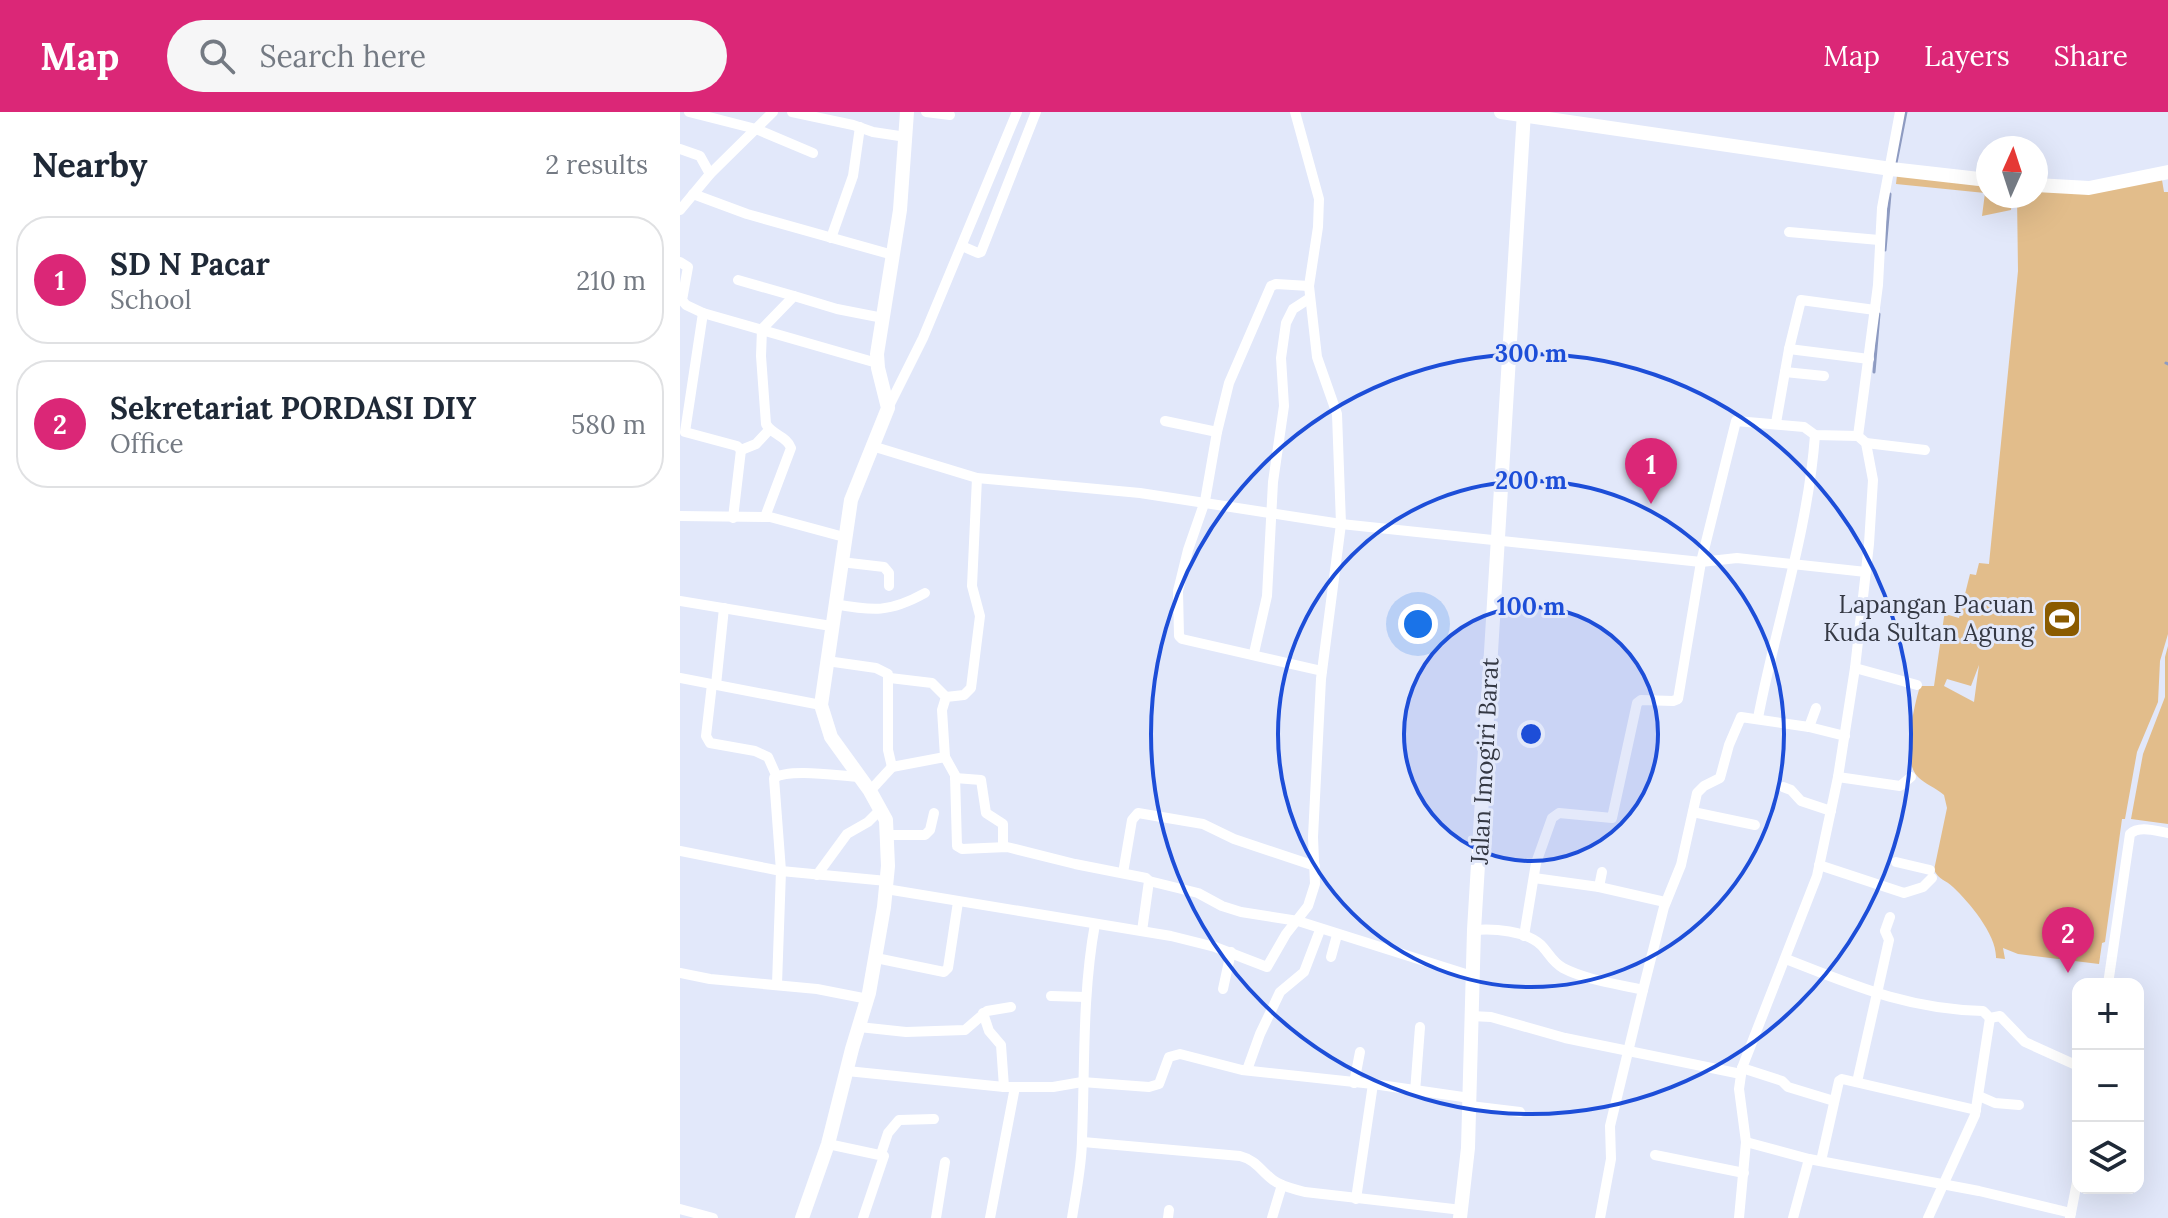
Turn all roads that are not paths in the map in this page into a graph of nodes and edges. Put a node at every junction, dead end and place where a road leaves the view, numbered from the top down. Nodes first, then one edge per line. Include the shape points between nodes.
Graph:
1 (689, 112) edge
2 (773, 112) edge
3 (792, 112) edge
4 (907, 112) edge
5 (926, 112) edge
6 (1017, 112) edge
7 (1036, 112) edge
8 (1295, 112) edge
9 (1501, 112) edge
10 (1900, 112) edge
11 (1524, 113) edge
12 (950, 115) dead end
13 (860, 127) junction
14 (756, 129) junction
15 (906, 137) junction
16 (680, 149) edge
17 (813, 153) dead end
18 (1892, 169) junction
19 (2168, 172) edge
20 (710, 174) junction
21 (1976, 179) edge
22 (2048, 186) edge
23 (693, 194) junction
24 (680, 210) edge
25 (1789, 232) dead end
26 (831, 238) junction
27 (1879, 240) junction
28 (962, 246) junction
29 (893, 255) junction
30 (680, 262) edge
31 (738, 280) dead end
32 (1309, 292) junction
33 (794, 296) junction
34 (1875, 310) junction
35 (703, 313) junction
36 (883, 318) junction
37 (762, 329) junction
38 (1789, 349) junction
39 (1869, 359) junction
40 (877, 363) junction
41 (1785, 372) junction
42 (1824, 376) dead end
43 (888, 408) junction
44 (1165, 421) dead end
45 (1776, 423) junction
46 (769, 430) junction
47 (685, 432) junction
48 (1217, 432) junction
49 (1815, 435) junction
50 (1862, 440) junction
51 (680, 443) edge
52 (872, 446) junction
53 (741, 450) junction
54 (1925, 450) dead end
55 (977, 478) junction
56 (1205, 501) junction
57 (1271, 513) junction
58 (680, 516) edge
59 (765, 517) junction
60 (733, 518) junction
61 (1341, 524) junction
62 (844, 537) junction
63 (1505, 541) junction
64 (841, 562) junction
65 (1701, 562) junction
66 (1794, 565) junction
67 (1866, 572) junction
68 (889, 586) dead end
69 (925, 593) dead end
70 (680, 601) edge
71 (834, 604) junction
72 (724, 608) junction
73 (831, 626) junction
74 (1254, 653) junction
75 (827, 661) junction
76 (1855, 668) junction
77 (1322, 671) junction
78 (680, 678) edge
79 (890, 678) junction
80 (714, 684) junction
81 (1917, 685) dead end
82 (946, 697) junction
83 (821, 705) junction
84 (1816, 708) dead end
85 (1758, 718) junction
86 (1809, 727) junction
87 (1845, 736) junction
88 (945, 757) junction
89 (892, 767) junction
90 (776, 775) junction
91 (859, 777) junction
92 (1838, 777) junction
93 (1911, 777) dead end
94 (955, 778) junction
95 (1783, 787) dead end
96 (870, 791) junction
97 (881, 809) junction
98 (1831, 811) junction
99 (1693, 812) junction
100 (934, 813) dead end
101 (1755, 825) dead end
102 (2168, 833) edge
103 (888, 835) junction
104 (1003, 847) junction
105 (680, 851) edge
106 (1896, 862) dead end
107 (1819, 865) junction
108 (1315, 866) junction
109 (781, 871) junction
110 (1602, 872) dead end
111 (1123, 873) junction
112 (817, 875) junction
113 (1534, 878) junction
114 (1149, 881) junction
115 (886, 885) junction
116 (1599, 887) junction
117 (958, 902) junction
118 (1665, 902) junction
119 (1890, 917) dead end
120 (1298, 921) junction
121 (1095, 924) junction
122 (1477, 929) junction
123 (1320, 930) junction
124 (1142, 931) junction
125 (1337, 935) junction
126 (1524, 936) junction
127 (1231, 952) junction
128 (1331, 957) dead end
129 (876, 958) junction
130 (1786, 959) junction
131 (680, 973) edge
132 (1472, 976) junction
133 (2109, 978) edge
134 (777, 984) junction
135 (1223, 989) dead end
136 (1643, 990) junction
137 (1875, 994) junction
138 (1051, 996) dead end
139 (1086, 997) junction
140 (868, 999) junction
141 (1011, 1007) dead end
142 (983, 1013) junction
143 (1474, 1016) junction
144 (1990, 1018) junction
145 (859, 1027) junction
146 (1420, 1027) dead end
147 (1628, 1051) junction
148 (1360, 1052) dead end
149 (2072, 1063) edge
150 (1247, 1070) junction
151 (847, 1071) junction
152 (1742, 1071) junction
153 (1082, 1082) junction
154 (1857, 1082) junction
155 (1354, 1083) junction
156 (1373, 1084) junction
157 (1009, 1087) junction
158 (1415, 1092) junction
159 (1979, 1096) junction
160 (1834, 1101) junction
161 (1470, 1102) junction
162 (2019, 1105) dead end
163 (1976, 1110) junction
164 (1520, 1112) dead end
165 (934, 1119) dead end
166 (1083, 1142) junction
167 (1746, 1142) junction
168 (828, 1144) junction
169 (881, 1154) junction
170 (1655, 1155) dead end
171 (1809, 1159) junction
172 (1821, 1161) junction
173 (945, 1162) dead end
174 (1744, 1173) junction
175 (1282, 1185) junction
176 (1942, 1185) junction
177 (2075, 1194) edge
178 (1356, 1199) junction
179 (680, 1209) edge
180 (1461, 1214) edge
181 (2071, 1216) edge
182 (713, 1218) edge
183 (802, 1218) edge
184 (863, 1218) edge
185 (936, 1218) edge
186 (990, 1218) edge
187 (1072, 1218) edge
188 (1272, 1218) edge
189 (1600, 1218) edge
190 (1739, 1218) edge
191 (1793, 1218) edge
192 (1928, 1218) edge

1 - 14 street
2 - 14 street
3 - 13 street
4 - 15 main road
5 - 12 street
6 - 28 street
7 - 28 street via 982,249 978,253
8 - 32 street via 1320,206
9 - 11 main road
10 - 18 street
11 - 18 main road
11 - 63 main road, Jalan Imogiri Barat
13 - 15 street
13 - 26 street via 853,176
14 - 17 street
14 - 20 street
15 - 29 main road
16 - 20 street via 700,156
18 - 21 main road
18 - 27 street
19 - 22 main road via 2089,188
20 - 23 street
23 - 24 street
23 - 26 street
25 - 27 street
26 - 29 street
27 - 34 street
28 - 43 street
29 - 36 main road
30 - 35 street via 688,267 682,300
31 - 33 street
32 - 48 street via 1276,284 1270,288 1235,364
32 - 57 street via 1286,323 1281,358 1284,406
32 - 61 street via 1317,357 1337,409
33 - 36 street
33 - 37 street
34 - 38 street via 1801,300
34 - 39 street
35 - 37 street
35 - 47 street
36 - 40 main road
37 - 40 street
37 - 46 street via 764,416
38 - 39 street
38 - 41 street
39 - 50 street
40 - 43 main road
41 - 42 street
41 - 45 street
43 - 52 main road
44 - 48 street
45 - 49 street via 1804,427
45 - 65 street via 1736,421
46 - 53 street
46 - 59 street via 791,448
47 - 51 street
47 - 53 street
48 - 56 street
49 - 50 street
49 - 66 street via 1809,498
50 - 54 street
50 - 67 street via 1873,480
52 - 55 street
52 - 62 main road via 853,492
53 - 60 street
55 - 56 street
55 - 82 street via 972,586 980,613 978,633 969,692
56 - 57 street
56 - 74 street via 1178,591 1180,638
57 - 61 street
57 - 74 street via 1267,596
58 - 60 street
59 - 60 street
59 - 62 street
61 - 63 street
61 - 77 street
62 - 64 main road
63 - 65 street
63 - 122 main road, Jalan Imogiri Barat
64 - 68 street via 884,567
64 - 71 main road
65 - 66 street via 1737,558
65 - 113 street via 1678,699 1639,701 1612,818 1555,815
66 - 67 street
66 - 85 street
67 - 76 street
69 - 71 street via 883,611
70 - 72 street
71 - 73 main road
72 - 73 street
72 - 80 street
73 - 75 main road
74 - 77 street
75 - 79 street via 876,668
75 - 83 main road
76 - 81 street
76 - 87 street
77 - 108 street
78 - 80 street
79 - 82 street via 932,683
79 - 89 street
80 - 83 street
80 - 90 street via 706,736 710,743 768,757
82 - 88 street
83 - 91 main road via 831,737
84 - 86 street
85 - 86 street
85 - 99 street via 1741,717 1720,778 1700,789
86 - 87 street
87 - 92 street
88 - 89 street
88 - 94 street
89 - 96 street
90 - 91 street
90 - 109 street
91 - 96 main road
92 - 93 street via 1900,786
92 - 98 street
94 - 104 street via 981,780 986,813 1003,824
94 - 104 street via 958,847
95 - 98 street via 1801,801
96 - 97 main road
97 - 103 main road
97 - 112 street via 847,834
98 - 107 street
99 - 101 street
99 - 118 street via 1681,865
100 - 103 street via 925,835
102 - 133 street via 2134,829 2130,834
103 - 115 main road
104 - 111 street
105 - 109 street
106 - 107 street via 1931,874 1923,887 1904,893
107 - 130 street
108 - 111 street via 1199,822 1138,813 1132,820
108 - 120 street via 1314,891
109 - 112 street
109 - 134 street
110 - 116 street
111 - 114 street
112 - 115 street
113 - 116 street
113 - 126 street
114 - 120 street via 1198,893 1241,912
114 - 124 street
115 - 117 street
115 - 129 main road
116 - 118 street
117 - 121 street
117 - 129 street via 944,972
118 - 136 street
119 - 137 street
120 - 123 street
120 - 127 street via 1267,967
121 - 124 street
121 - 139 street
122 - 126 street
122 - 132 main road, Jalan Imogiri Barat
123 - 125 street
123 - 150 street via 1304,972 1280,992
124 - 127 street
125 - 128 street
125 - 132 street
126 - 136 street via 1564,968
127 - 135 street
129 - 140 main road
130 - 137 street
130 - 152 street
131 - 134 street
132 - 143 main road, Jalan Imogiri Barat
134 - 140 street
136 - 147 street
137 - 144 street via 1912,1004 1983,1011
137 - 154 street
138 - 139 street
139 - 153 street
140 - 145 main road
141 - 142 street
142 - 145 street via 965,1030
142 - 157 street via 1001,1045
143 - 147 street
143 - 161 main road, Jalan Imogiri Barat
144 - 149 street via 2004,1018 2030,1045
144 - 159 street
145 - 151 main road
146 - 158 street
147 - 152 street
147 - 189 street via 1610,1126 1611,1159
148 - 155 street
150 - 153 street via 1180,1054 1166,1062 1156,1086
150 - 155 street
151 - 157 street
151 - 168 main road
152 - 160 street
152 - 167 street via 1739,1089
153 - 157 street
153 - 166 street
154 - 160 street via 1840,1080
154 - 163 street
155 - 156 street
156 - 158 street
156 - 178 street
157 - 186 street
158 - 161 street
159 - 162 street
159 - 163 street
160 - 172 street
161 - 164 street
161 - 180 main road, Jalan Imogiri Barat
163 - 176 street
165 - 169 street via 897,1121
166 - 175 street via 1240,1156
166 - 187 street
167 - 171 street
167 - 174 street
168 - 169 street
168 - 183 main road
169 - 184 street via 884,1160
170 - 174 street
171 - 172 street
171 - 191 street
172 - 176 street
173 - 185 street
174 - 190 street
175 - 178 street
175 - 188 street
176 - 181 street
176 - 192 street
177 - 181 street
178 - 180 street
179 - 182 street

